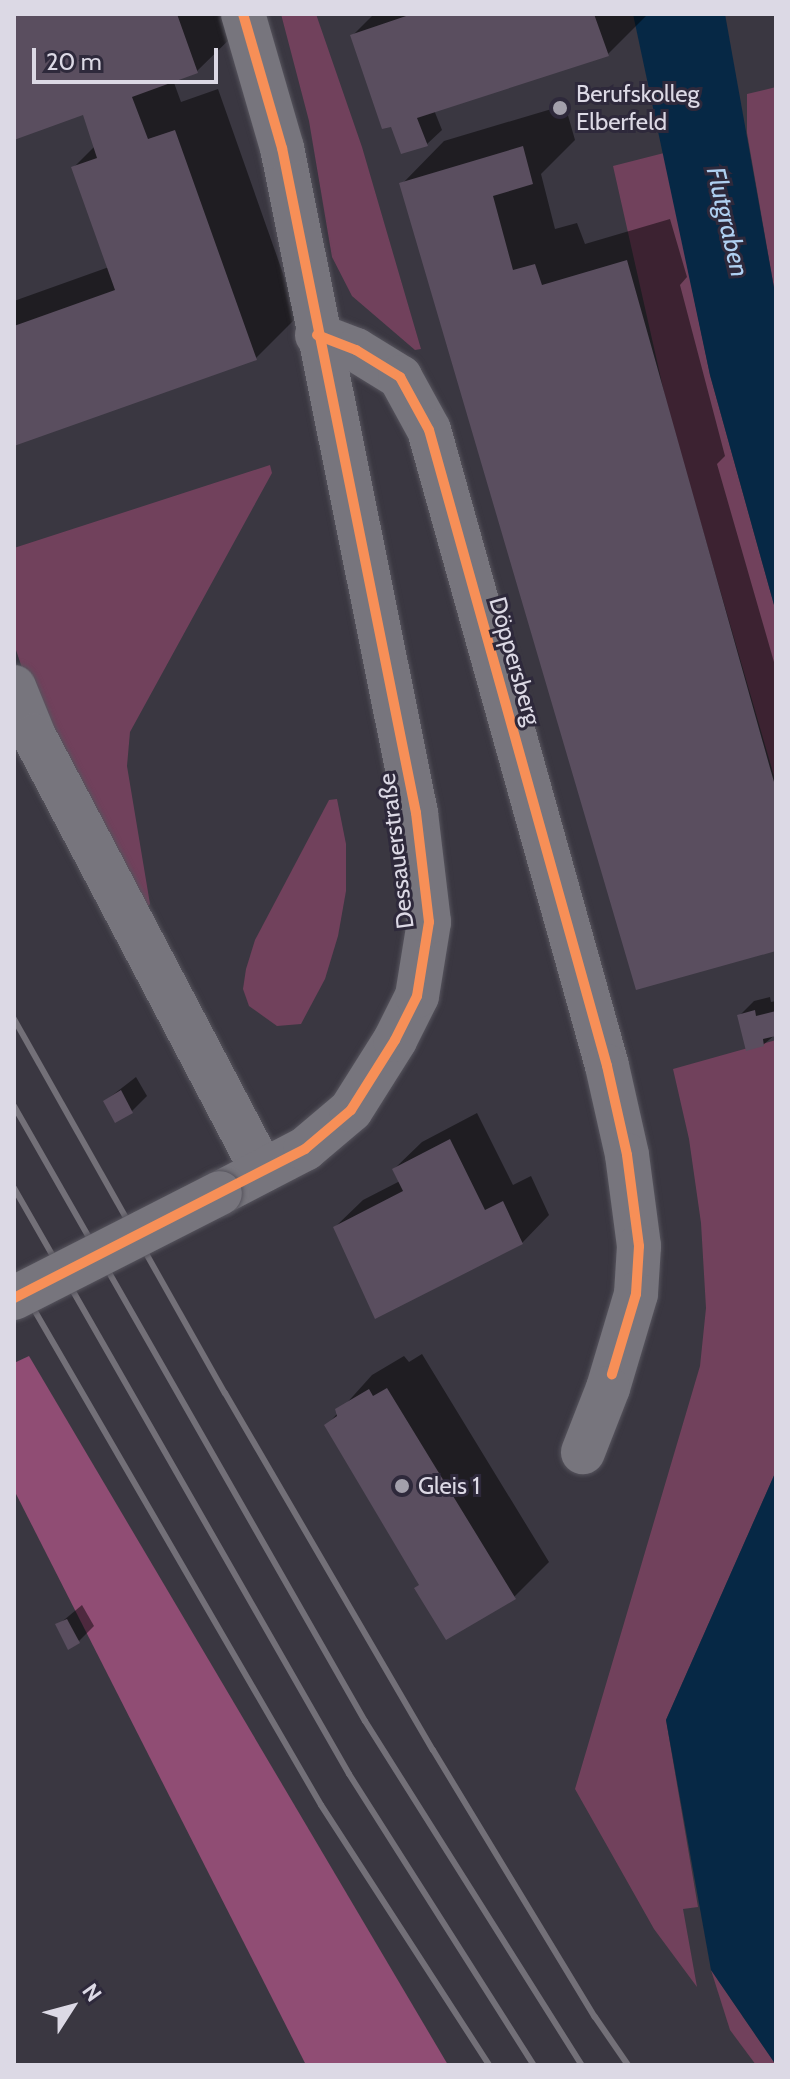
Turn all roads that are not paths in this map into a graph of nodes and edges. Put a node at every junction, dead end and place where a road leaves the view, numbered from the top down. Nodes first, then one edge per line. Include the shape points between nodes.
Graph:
1 (243, 14) edge
2 (317, 335) junction
3 (14, 687) edge
4 (262, 1171) junction
5 (14, 1298) edge
6 (583, 1452) dead end

1 - 2 street via 282,148
2 - 4 street, Dessauerstraße via 416,813 429,922 417,996 351,1110 305,1149
2 - 6 street, Döppersberg via 356,350 400,377 429,430 607,1066 627,1155 639,1246 636,1294
3 - 4 street via 34,736
4 - 5 street, Dessauerstraße, bridge

